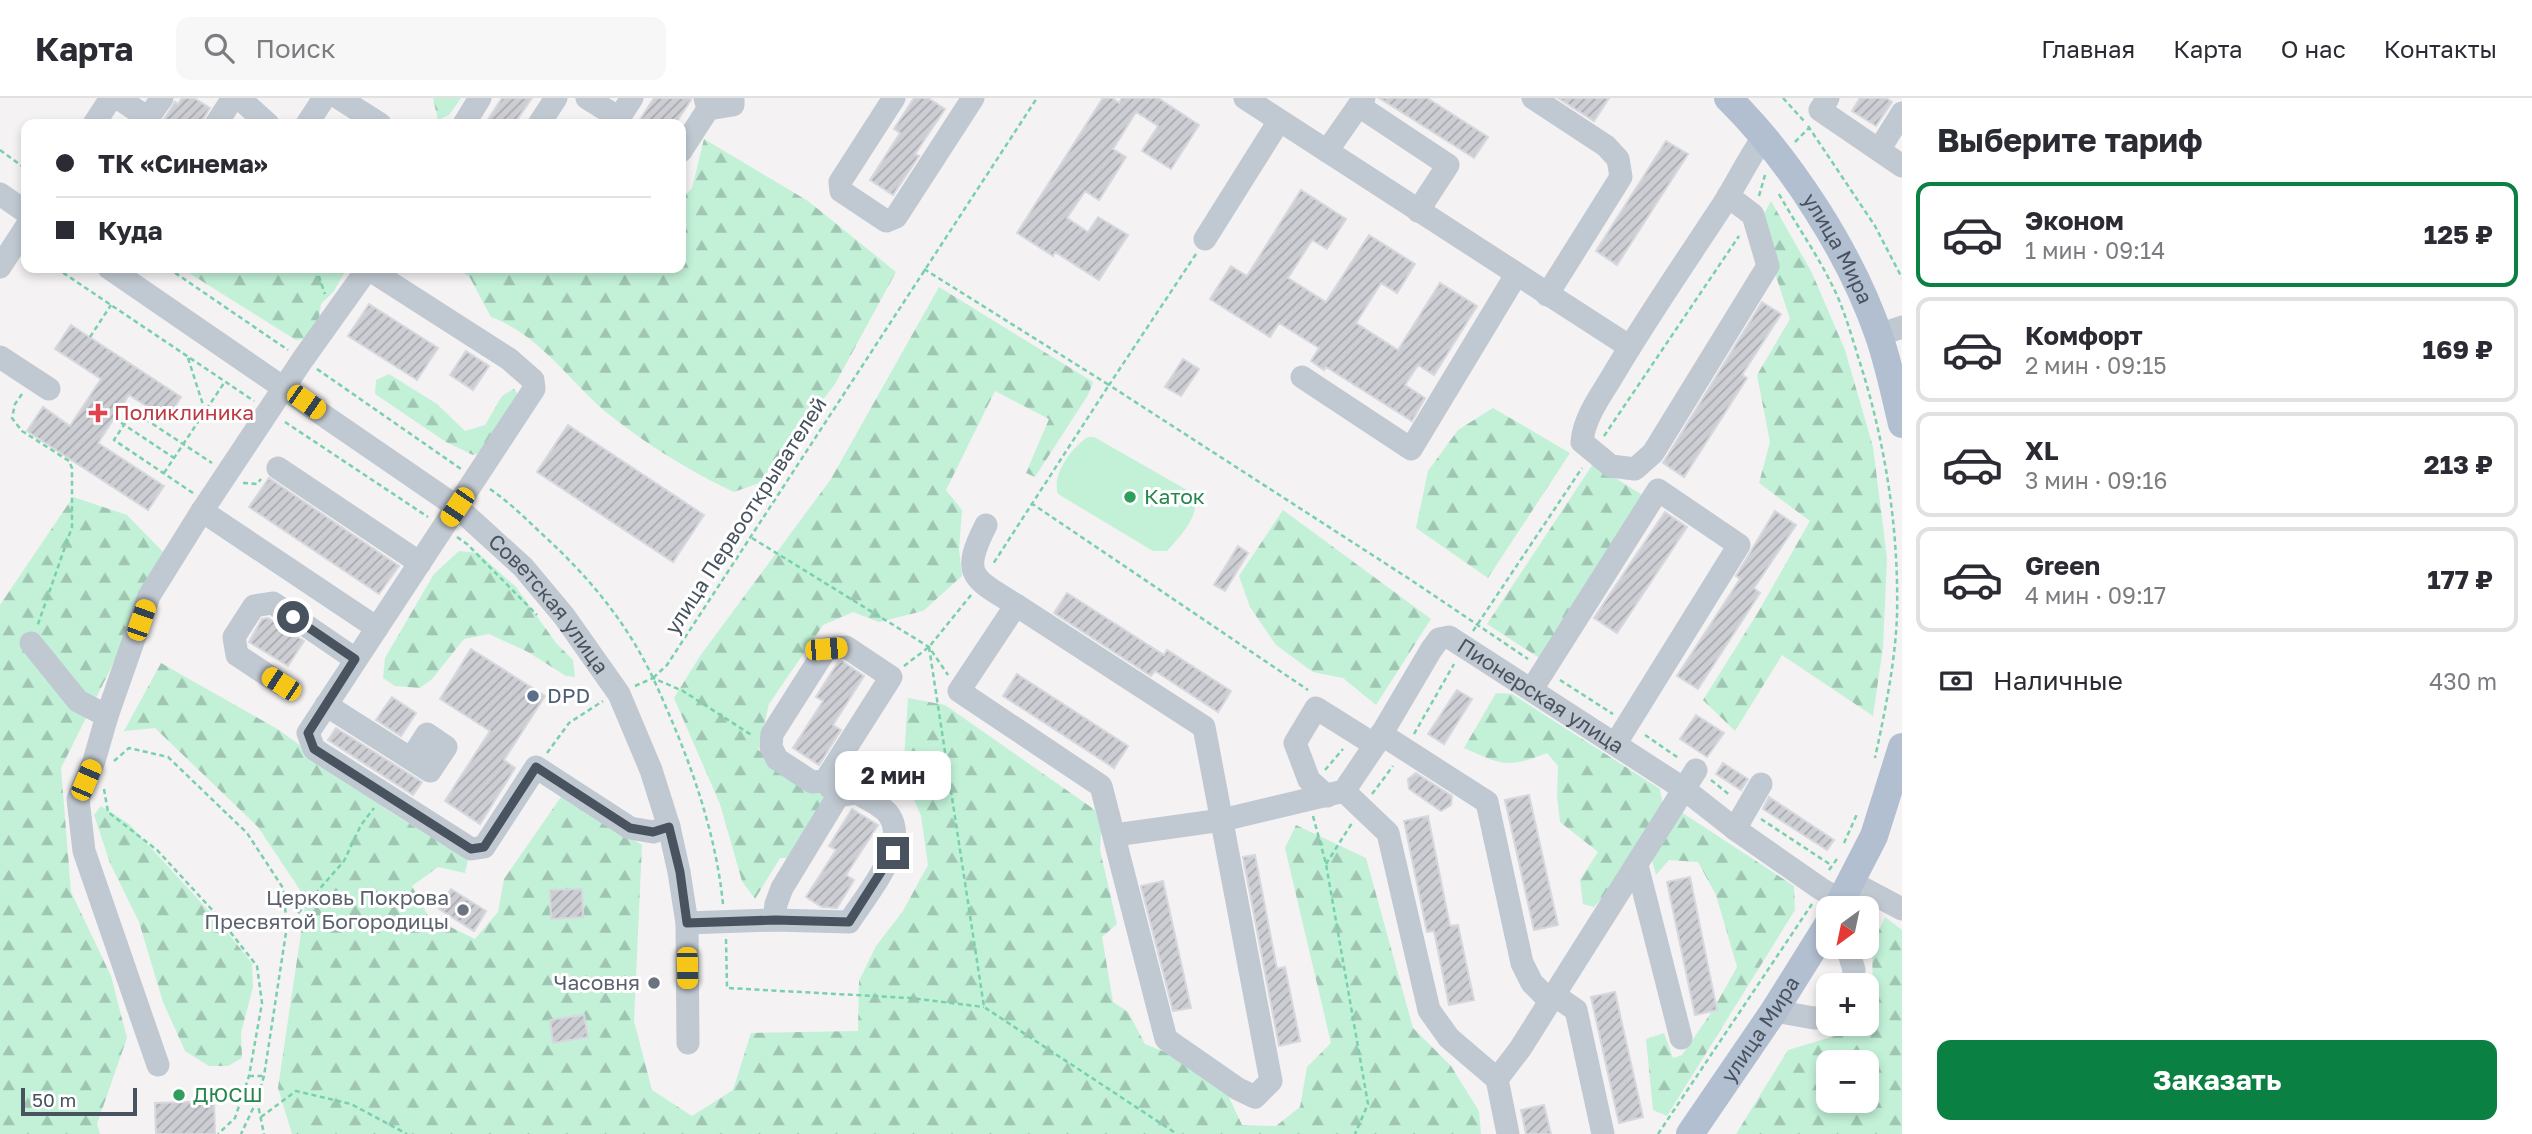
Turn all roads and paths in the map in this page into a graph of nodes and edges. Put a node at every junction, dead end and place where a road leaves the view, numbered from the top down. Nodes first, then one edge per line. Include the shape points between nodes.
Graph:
1 (111, 98) edge
2 (118, 98) edge
3 (162, 98) edge
4 (233, 98) edge
5 (239, 98) edge
6 (324, 98) edge
7 (339, 98) edge
8 (480, 98) edge
9 (556, 98) edge
10 (587, 98) edge
11 (632, 98) edge
12 (733, 98) edge
13 (894, 98) edge
14 (1037, 98) edge
15 (1245, 98) edge
16 (1533, 98) edge
17 (1728, 98) edge
18 (1783, 98) edge
19 (964, 101) edge
20 (1362, 102) edge
21 (707, 103) edge
22 (1819, 112) edge
23 (1902, 113) edge
24 (97, 119) edge
25 (144, 119) edge
26 (147, 119) edge
27 (219, 119) edge
28 (262, 119) edge
29 (310, 119) edge
30 (372, 119) edge
31 (467, 119) edge
32 (542, 119) edge
33 (614, 119) edge
34 (618, 119) edge
35 (1279, 121) junction
36 (686, 142) edge
37 (1771, 148) junction
38 (0, 150) edge
39 (1878, 150) junction
40 (1326, 151) junction
41 (21, 165) edge
42 (1902, 166) edge
43 (0, 194) edge
44 (1728, 196) junction
45 (21, 209) edge
46 (1418, 211) junction
47 (1753, 215) junction
48 (21, 235) edge
49 (1205, 239) joint
50 (0, 267) edge
51 (924, 269) junction
52 (63, 273) edge
53 (115, 273) edge
54 (175, 273) edge
55 (318, 273) edge
56 (364, 273) edge
57 (376, 273) edge
58 (1516, 275) junction
59 (1902, 278) edge
60 (1548, 295) junction
61 (111, 305) junction
62 (333, 316) junction
63 (1890, 331) edge
64 (90, 337) dead end
65 (1630, 347) junction
66 (0, 357) edge
67 (187, 357) junction
68 (303, 359) junction
69 (1302, 377) dead end
70 (225, 382) junction
71 (41, 384) joint
72 (1108, 385) junction
73 (285, 388) junction
74 (205, 411) junction
75 (269, 412) junction
76 (114, 418) dead end
77 (1902, 424) edge
78 (124, 425) junction
79 (184, 444) junction
80 (1592, 453) junction
81 (174, 458) junction
82 (278, 468) joint
83 (164, 473) junction
84 (225, 477) junction
85 (475, 478) junction
86 (1031, 503) junction
87 (205, 507) junction
88 (457, 507) junction
89 (986, 525) dead end
90 (443, 528) junction
91 (752, 538) junction
92 (420, 563) junction
93 (981, 583) junction
94 (1016, 605) junction
95 (540, 619) dead end
96 (377, 628) junction
97 (1470, 635) junction
98 (31, 643) joint
99 (929, 647) junction
100 (355, 659) junction
101 (653, 677) junction
102 (891, 677) junction
103 (1538, 679) junction
104 (281, 684) dead end
105 (959, 691) junction
106 (1312, 692) dead end
107 (619, 694) junction
108 (326, 705) junction
109 (107, 716) junction
110 (1628, 724) junction
111 (1341, 726) junction
112 (754, 736) dead end
113 (1378, 740) junction
114 (1616, 744) junction
115 (1902, 747) edge
116 (1405, 750) junction
117 (411, 759) dead end
118 (111, 763) dead end
119 (1873, 765) dead end
120 (536, 767) junction
121 (1690, 779) junction
122 (103, 784) dead end
123 (1761, 784) dead end
124 (831, 789) junction
125 (1322, 792) junction
126 (385, 794) junction
127 (1361, 808) junction
128 (1747, 810) junction
129 (1857, 814) dead end
130 (1222, 820) junction
131 (669, 827) junction
132 (1735, 829) junction
133 (1115, 835) junction
134 (1843, 848) dead end
135 (1326, 864) junction
136 (1637, 865) junction
137 (1835, 889) edge
138 (1902, 909) edge
139 (775, 920) junction
140 (725, 921) junction
141 (687, 923) junction
142 (287, 926) junction
143 (1552, 998) junction
144 (984, 1007) junction
145 (1774, 1011) junction
146 (1816, 1018) edge
147 (1681, 1038) dead end
148 (688, 1043) dead end
149 (159, 1065) dead end
150 (249, 1076) junction
151 (264, 1076) junction
152 (1497, 1079) junction
153 (257, 1100) junction
154 (261, 1117) junction
155 (218, 1134) edge
156 (241, 1134) edge
157 (264, 1134) edge
158 (407, 1134) edge
159 (1177, 1134) edge
160 (1355, 1134) edge
161 (1508, 1134) edge
162 (1603, 1134) edge
163 (1658, 1134) edge
164 (1689, 1134) edge

1 - 24 street
2 - 25 street
3 - 26 street
4 - 27 street
5 - 28 street
6 - 29 street
7 - 30 street
8 - 31 street
9 - 32 street
10 - 33 street
11 - 34 street
12 - 21 street via 733,105
13 - 19 street via 840,181 841,191 886,221 896,217
14 - 51 path, улица Первооткрывателей
15 - 35 street
16 - 60 street via 1606,146 1618,159 1621,177
17 - 37 main road, улица Мира
18 - 22 path
20 - 40 street
20 - 46 street via 1448,165
21 - 36 street
22 - 37 path
22 - 39 street
22 - 59 path
23 - 39 street
35 - 40 street
35 - 49 street
37 - 44 street via 1750,156
37 - 63 main road, улица Мира via 1834,238
38 - 41 path
39 - 42 street
40 - 46 street
43 - 45 street
44 - 47 street
44 - 65 street
46 - 58 street
47 - 80 path
47 - 80 street via 1768,266 1653,453 1635,469 1611,466
47 - 119 path via 1766,172 1831,282 1873,404 1887,474 1897,618 1888,698
48 - 50 street
49 - 72 path
51 - 72 path
51 - 91 path, улица Первооткрывателей
52 - 61 path
53 - 73 street, Советская улица
54 - 68 path
55 - 62 path
56 - 62 street
57 - 85 street via 509,359 533,380 534,389
58 - 60 street
58 - 69 street via 1410,449
60 - 65 street
61 - 64 path
61 - 67 path
62 - 68 street
63 - 77 main road, улица Мира
65 - 80 street via 1588,416 1582,442
66 - 71 street
67 - 70 path
67 - 74 path
68 - 73 street
68 - 85 path
70 - 74 path
70 - 75 path
71 - 98 path via 15,404 12,418 23,431 69,461 72,527
72 - 86 path
72 - 97 path via 1411,580
73 - 75 street
73 - 88 street, Советская улица
74 - 79 path
75 - 84 street
75 - 90 path
76 - 78 path
78 - 79 path via 134,411
78 - 81 path
78 - 83 path via 114,440
79 - 81 path
79 - 84 path
80 - 97 path
81 - 83 path
82 - 84 path via 266,471 257,484
82 - 92 street
83 - 87 path
84 - 87 street
85 - 88 street
85 - 101 path via 505,499 604,597
86 - 93 path
86 - 106 path
87 - 96 street
87 - 109 street via 149,596
88 - 90 street
88 - 107 street, Советская улица via 523,567
89 - 93 street via 972,557 974,575
90 - 92 street
90 - 95 path via 467,544
91 - 99 path
91 - 101 path, улица Первооткрывателей via 667,666
92 - 96 street
93 - 94 street
93 - 99 path
94 - 105 street
94 - 130 street via 1204,727
96 - 100 street
97 - 103 street, Пионерская улица
97 - 103 path
97 - 113 street, Пионерская улица via 1439,639
97 - 116 path
98 - 109 street via 78,701
99 - 102 path
99 - 105 path
99 - 144 path
100 - 104 street via 273,603 254,606 234,638 237,655
100 - 108 street
101 - 107 path
101 - 112 path
101 - 140 path via 698,788 720,870
102 - 124 street
102 - 124 street via 846,647 826,649 772,734 771,747 777,759
103 - 110 path
103 - 110 street via 1658,490 1739,545
103 - 114 street, Пионерская улица
105 - 133 street via 1101,786
107 - 120 path via 569,723
107 - 131 street, Советская улица
108 - 117 street
108 - 126 street via 308,733 314,749
109 - 149 street via 78,799 84,851
110 - 114 street
110 - 121 path
111 - 113 street
111 - 125 path via 1347,742 1329,768
111 - 125 street via 1316,708 1295,743
113 - 116 street
113 - 125 street, Пионерская улица
114 - 121 street, Пионерская улица
115 - 137 main road, улица Мира via 1874,836
116 - 127 path
116 - 143 street via 1487,802 1522,963 1532,983
118 - 142 path via 129,748 168,757 247,833 283,888
120 - 126 street via 484,847 471,849
120 - 131 street via 630,828 653,832
121 - 128 path
121 - 132 street, Пионерская улица
121 - 136 street
122 - 150 path via 108,812 157,850 257,966 261,1003
123 - 128 street
124 - 139 street via 782,888
124 - 139 street via 857,793 888,813 896,831 893,853 849,922
125 - 127 street
125 - 130 street
125 - 135 path
126 - 142 path via 361,825 344,861
127 - 135 path
127 - 152 street via 1388,833 1429,1010 1449,1038
128 - 132 street
128 - 137 path
129 - 134 path
130 - 133 street
130 - 133 street via 1271,1081 1255,1097 1166,1039
131 - 141 street, Советская улица
132 - 137 street, Пионерская улица
135 - 160 path via 1368,1104
136 - 143 street
136 - 147 street
137 - 138 street, Пионерская улица
137 - 145 main road, улица Мира
137 - 163 path
139 - 140 street
140 - 141 street
140 - 144 path via 727,988 910,998
141 - 148 street, Советская улица
142 - 151 path
143 - 152 street
143 - 162 street via 1576,1010
144 - 159 path
145 - 146 street
145 - 164 main road, улица Мира
150 - 151 path
150 - 155 path via 235,1118
151 - 153 path
152 - 161 street
153 - 154 path
153 - 156 path
154 - 157 path
154 - 158 path via 296,1091 351,1104

